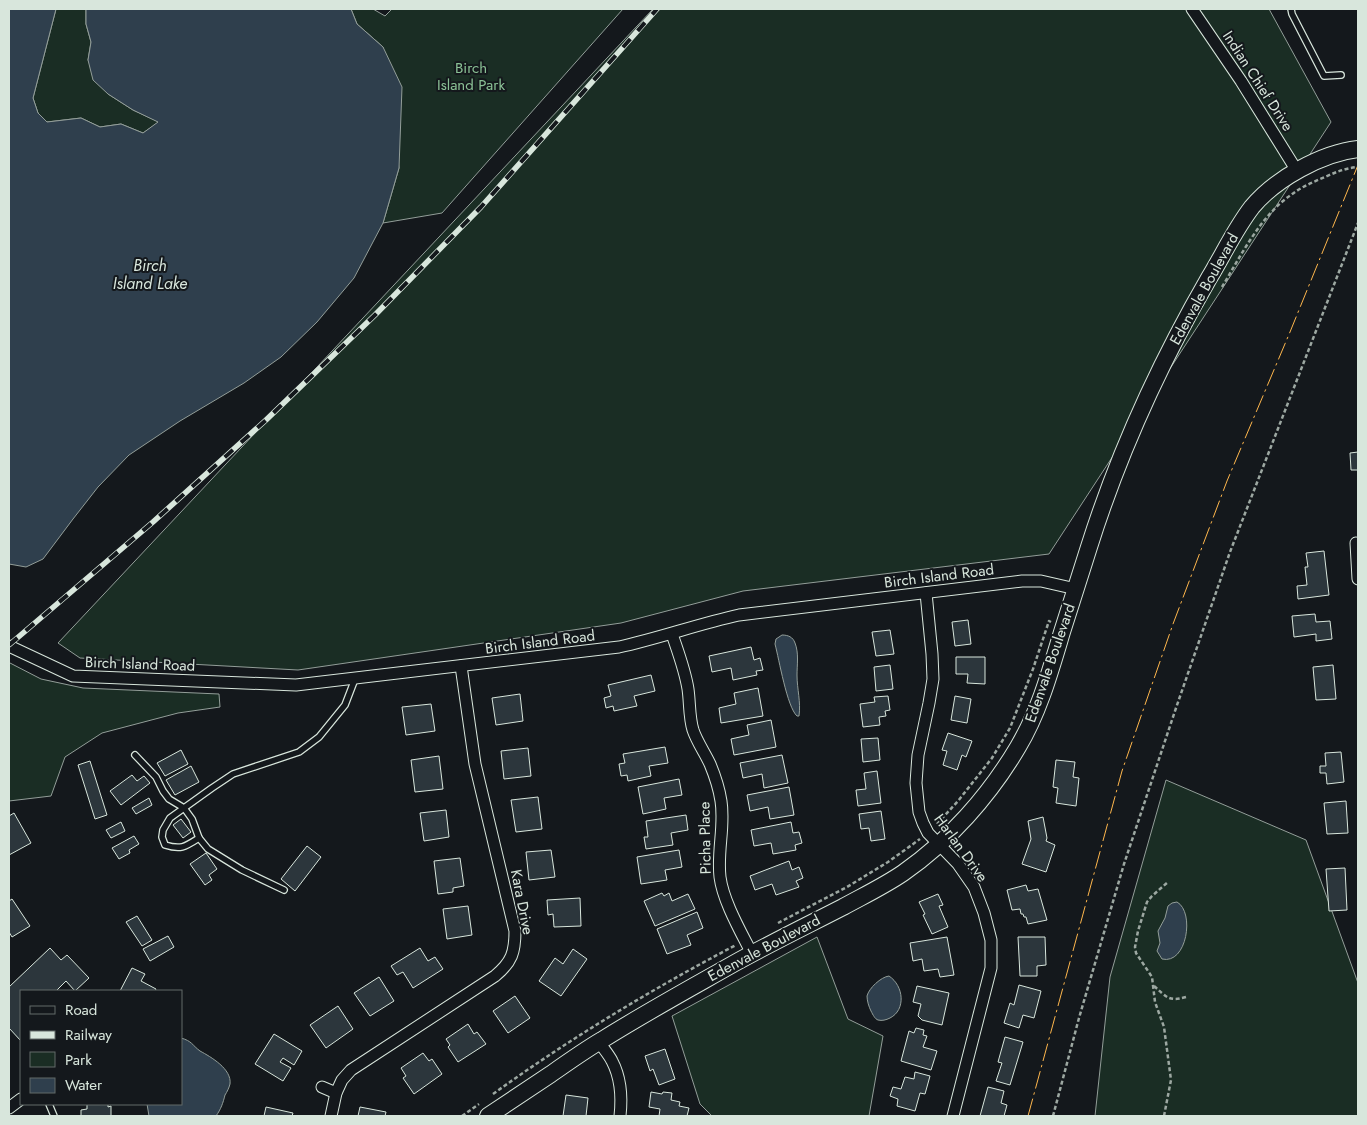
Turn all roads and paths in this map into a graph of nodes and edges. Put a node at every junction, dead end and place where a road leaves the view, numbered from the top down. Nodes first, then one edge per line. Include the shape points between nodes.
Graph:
1 (1192, 9) edge
2 (1291, 9) edge
3 (1341, 75) dead end
4 (1358, 149) edge
5 (1358, 167) edge
6 (1298, 171) junction
7 (1358, 222) edge
8 (1220, 290) dead end
9 (1356, 543) dead end
10 (1358, 579) edge
11 (1076, 589) junction
12 (926, 593) junction
13 (1064, 626) junction
14 (672, 634) junction
15 (9, 646) edge
16 (461, 666) junction
17 (355, 679) junction
18 (136, 755) dead end
19 (184, 808) junction
20 (199, 838) junction
21 (934, 839) junction
22 (1168, 882) dead end
23 (284, 890) dead end
24 (770, 927) dead end
25 (748, 947) junction
26 (1153, 985) junction
27 (1186, 997) dead end
28 (599, 1042) junction
29 (322, 1087) dead end
30 (336, 1093) junction
31 (492, 1094) dead end
32 (485, 1100) dead end
33 (20, 1101) edge
34 (9, 1108) edge
35 (331, 1116) edge
36 (462, 1116) edge
37 (488, 1116) edge
38 (620, 1116) edge
39 (953, 1116) edge
40 (1052, 1116) edge
41 (1164, 1116) edge

1 - 6 street, Indian Chief Drive
2 - 3 lane via 1324,76
4 - 6 street, Edenvale Boulevard via 1324,158
5 - 8 path via 1346,168 1290,195 1266,218
6 - 11 street, Edenvale Boulevard via 1253,206 1172,346 1112,481
7 - 40 path via 1230,552 1176,708 1124,864
9 - 10 street
11 - 12 street, Birch Island Road via 1041,581 1022,581
11 - 13 street, Edenvale Boulevard
12 - 14 street, Birch Island Road via 739,615
12 - 21 street, Harlan Drive via 932,679 916,783 919,812
13 - 21 street, Edenvale Boulevard via 1036,712 1018,748 966,817
13 - 21 path via 1048,621 1010,728
14 - 16 street, Birch Island Road via 619,648
14 - 25 street, Picha Place via 684,669 693,732 710,763 720,798 723,816 719,848 722,890
15 - 17 street, Birch Island Road via 73,676 296,685
16 - 17 street, Birch Island Road
16 - 30 street, Kara Drive via 475,764 520,944 505,968 351,1070
17 - 19 lane via 345,705 319,737 299,752 233,774
18 - 19 lane via 156,777 169,799
19 - 20 lane
19 - 20 lane via 170,818 163,830 165,845 185,847
20 - 23 lane via 222,859
21 - 24 path
21 - 25 street, Edenvale Boulevard via 900,875 864,896
21 - 39 street, Harlan Drive via 974,887 990,940 991,968
22 - 26 path via 1147,902 1135,947 1152,977
25 - 28 street, Edenvale Boulevard
25 - 31 path via 696,966 606,1018
26 - 27 path via 1169,999
26 - 41 path via 1164,1028 1171,1080
28 - 37 street, Edenvale Boulevard
28 - 38 street via 612,1061 618,1078
29 - 30 street
30 - 35 street, Kara Drive
32 - 36 path
33 - 34 street

